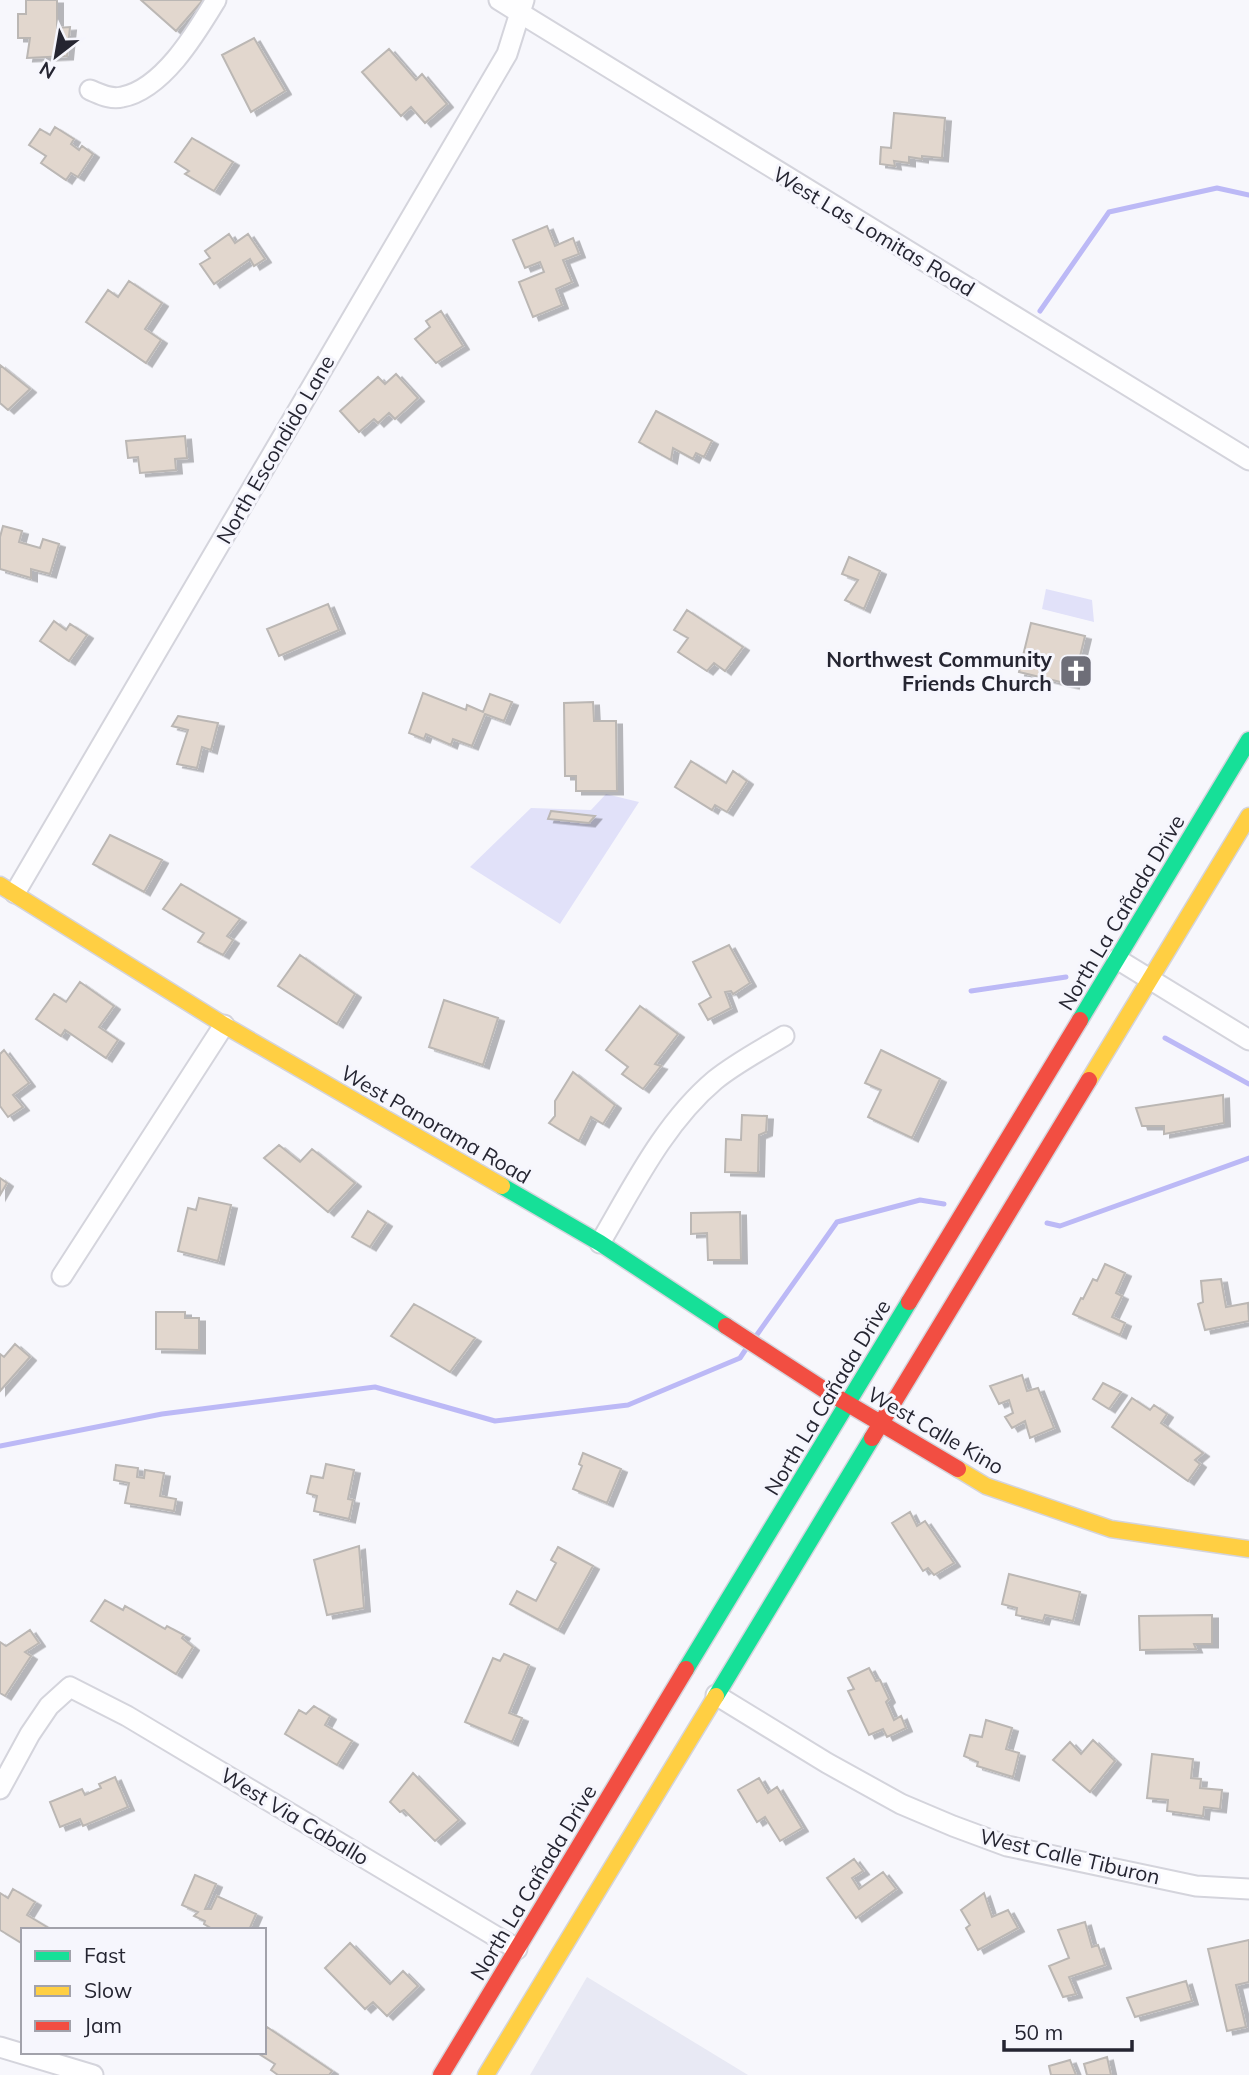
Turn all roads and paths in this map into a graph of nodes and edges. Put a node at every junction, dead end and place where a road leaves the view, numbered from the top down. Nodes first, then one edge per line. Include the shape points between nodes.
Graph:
1 (216, 0) edge
2 (499, 0) edge
3 (522, 6) edge
4 (90, 90) dead end
5 (1249, 460) edge
6 (1249, 740) edge
7 (1249, 816) edge
8 (7, 889) edge
9 (1117, 959) junction
10 (1149, 978) junction
11 (224, 1025) junction
12 (783, 1036) dead end
13 (1249, 1040) edge
14 (600, 1243) junction
15 (62, 1276) dead end
16 (847, 1404) junction
17 (880, 1424) junction
18 (1249, 1549) edge
19 (716, 1695) junction
20 (0, 1789) edge
21 (1249, 1889) edge
22 (517, 1948) junction
23 (0, 2047) edge
24 (21, 2053) edge
25 (23, 2054) edge
26 (93, 2075) edge
27 (441, 2075) edge
28 (486, 2075) edge

1 - 4 street via 188,46 142,89 120,98
2 - 3 street, West Las Lomitas Road
3 - 5 street, West Las Lomitas Road
3 - 8 street, North Escondido Lane via 507,54
6 - 9 main road, North La Cañada Drive
7 - 10 main road
8 - 11 main road, West Panorama Road
9 - 10 street
9 - 16 main road, North La Cañada Drive
10 - 13 street
10 - 17 main road
11 - 14 main road, West Panorama Road
11 - 15 street
12 - 14 street via 716,1080 685,1110 655,1149
14 - 16 main road, West Panorama Road
16 - 17 main road, West Calle Kino
16 - 22 main road, North La Cañada Drive
17 - 18 main road, West Calle Kino via 986,1486 1098,1525
17 - 19 main road
19 - 21 street, West Calle Tiburon via 901,1804 1007,1846 1183,1883
19 - 28 main road
20 - 22 street, West Via Caballo via 49,1706 70,1687 127,1716
22 - 27 main road, North La Cañada Drive
23 - 24 street
25 - 26 street

